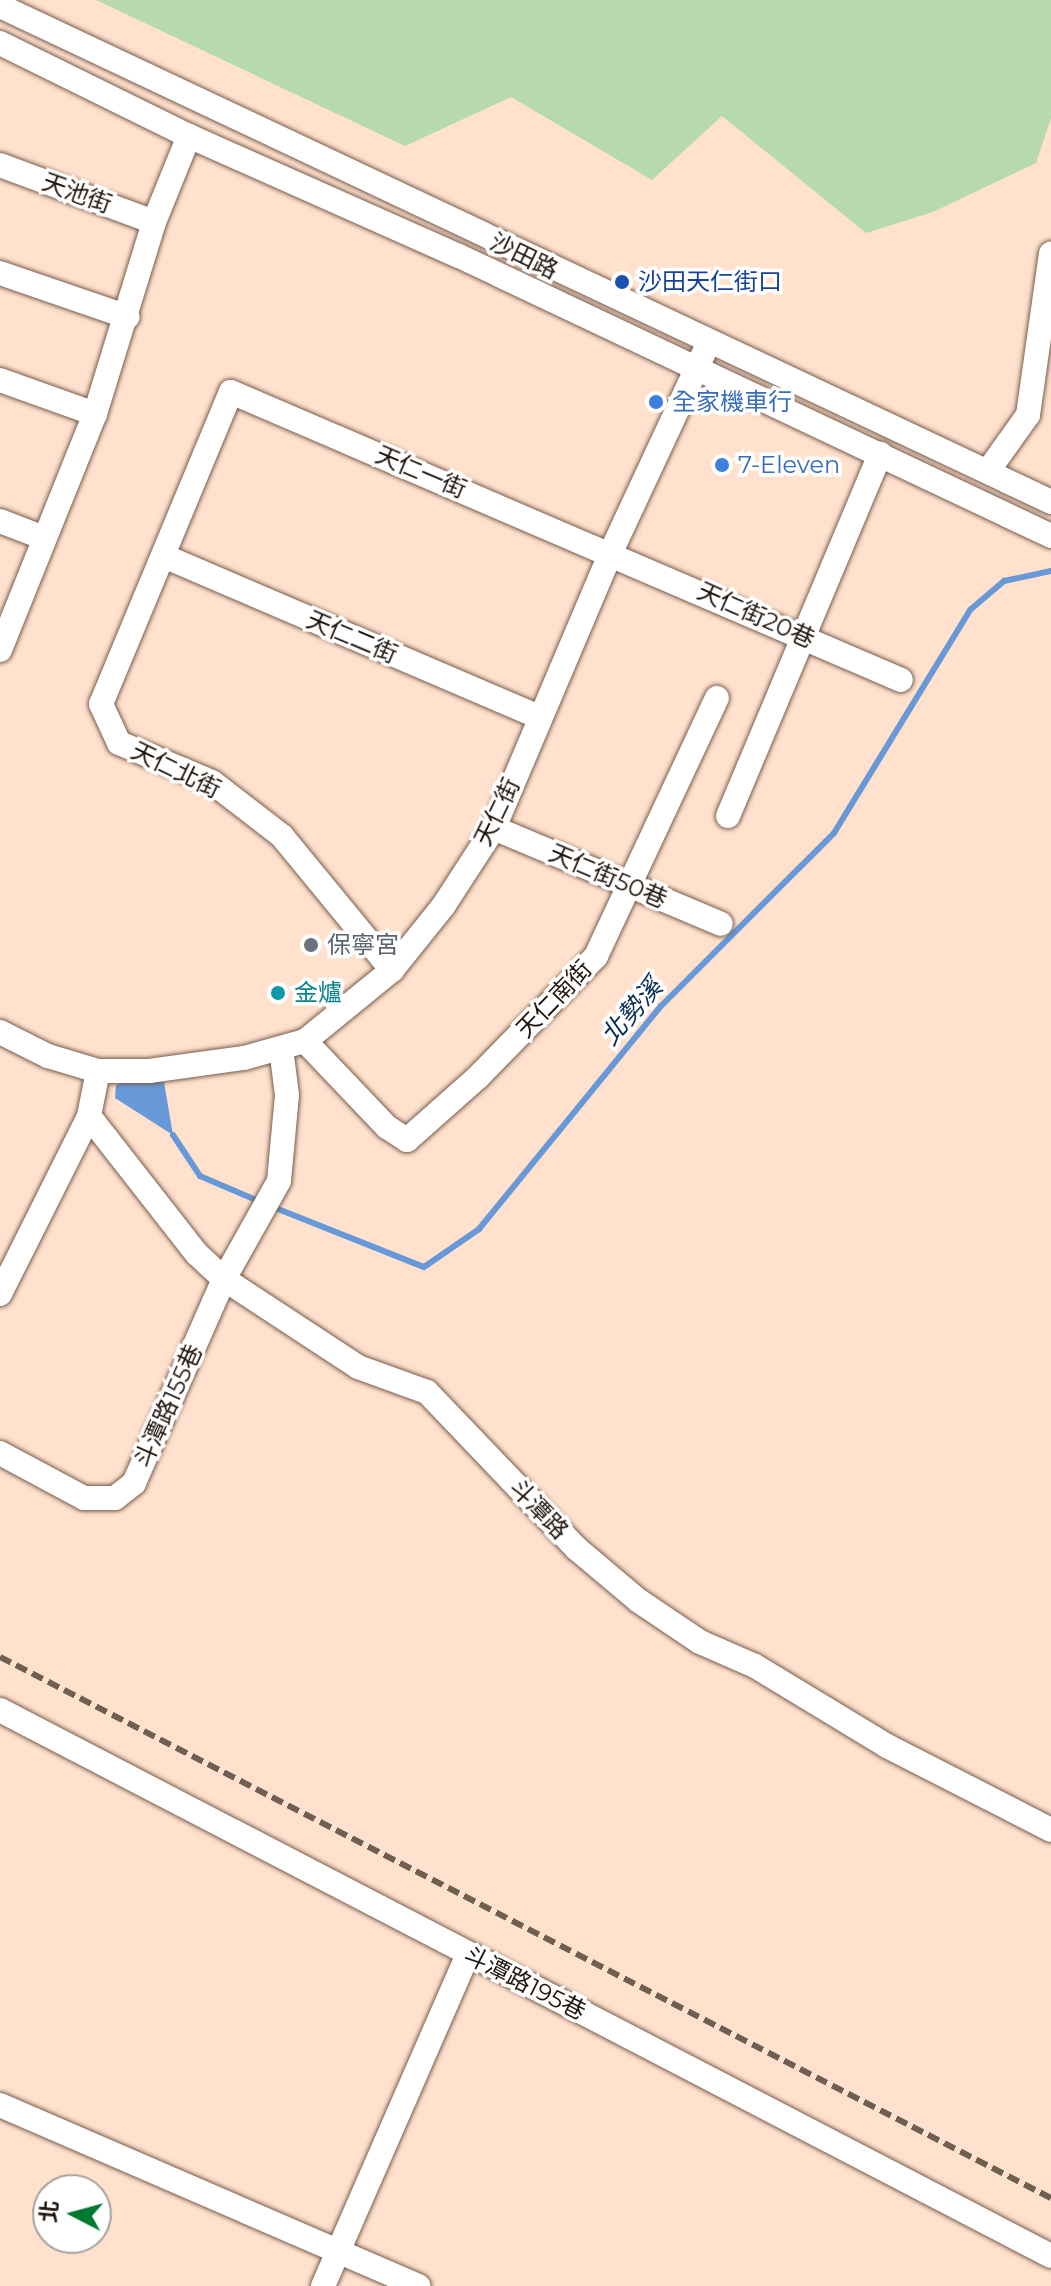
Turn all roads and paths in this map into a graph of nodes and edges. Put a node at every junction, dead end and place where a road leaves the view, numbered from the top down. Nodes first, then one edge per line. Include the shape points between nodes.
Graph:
1 (0, 6) edge
2 (0, 43) edge
3 (189, 136) junction
4 (0, 165) edge
5 (154, 222) junction
6 (1051, 254) edge
7 (0, 273) edge
8 (128, 317) junction
9 (708, 344) junction
10 (698, 368) junction
11 (0, 380) edge
12 (231, 392) joint
13 (95, 414) junction
14 (880, 454) junction
15 (988, 471) junction
16 (1051, 502) edge
17 (0, 521) edge
18 (1051, 536) edge
19 (44, 538) junction
20 (611, 552) junction
21 (166, 557) junction
22 (805, 636) junction
23 (0, 650) edge
24 (901, 680) dead end
25 (717, 698) dead end
26 (539, 717) junction
27 (728, 816) dead end
28 (494, 828) junction
29 (632, 886) junction
30 (721, 924) dead end
31 (392, 970) junction
32 (0, 1032) edge
33 (305, 1041) junction
34 (281, 1048) junction
35 (98, 1071) junction
36 (89, 1116) junction
37 (224, 1279) junction
38 (0, 1294) edge
39 (0, 1453) edge
40 (0, 1710) edge
41 (1051, 1830) edge
42 (468, 1954) junction
43 (0, 2105) edge
44 (338, 2250) junction
45 (1051, 2256) edge
46 (323, 2286) edge
47 (419, 2286) edge

1 - 9 street, 沙田路
2 - 3 street, 沙田路
3 - 5 street
3 - 10 street, 沙田路
4 - 5 street, 天池街
5 - 8 street
6 - 15 street via 1028,415
7 - 8 street
8 - 13 street
9 - 10 street, 天仁街
9 - 15 street, 沙田路
10 - 14 street, 沙田路
10 - 20 street, 天仁街
11 - 13 street
12 - 20 street, 天仁一街
12 - 21 street, 天仁北街
13 - 19 street
14 - 18 street, 沙田路
14 - 22 street
15 - 16 street, 沙田路
17 - 19 street
19 - 23 street
20 - 22 street, 天仁街20巷
20 - 26 street, 天仁街
21 - 26 street, 天仁二街
21 - 31 street, 天仁北街 via 101,704 107,722 119,743 212,782 282,836
22 - 24 street, 天仁街20巷
22 - 27 street
25 - 29 street, 天仁南街
26 - 28 street, 天仁街
28 - 29 street, 天仁街50巷
28 - 31 street, 天仁街 via 437,916
29 - 30 street, 天仁街50巷
29 - 33 street, 天仁南街 via 596,956 478,1077 407,1140 387,1127
31 - 33 street, 天仁街
32 - 35 street via 48,1056
33 - 34 street, 天仁街
34 - 35 street, 天仁街 via 187,1067
34 - 37 street via 287,1095 279,1181
35 - 36 street
36 - 37 street, 斗潭路 via 197,1254
36 - 38 street
37 - 39 street, 斗潭路155巷 via 127,1490 100,1501 84,1498
37 - 41 street, 斗潭路 via 358,1367 427,1392 576,1548 651,1609 887,1746
40 - 42 street, 斗潭路195巷
42 - 44 street
42 - 45 street, 斗潭路195巷
43 - 44 street
44 - 46 street
44 - 47 street

